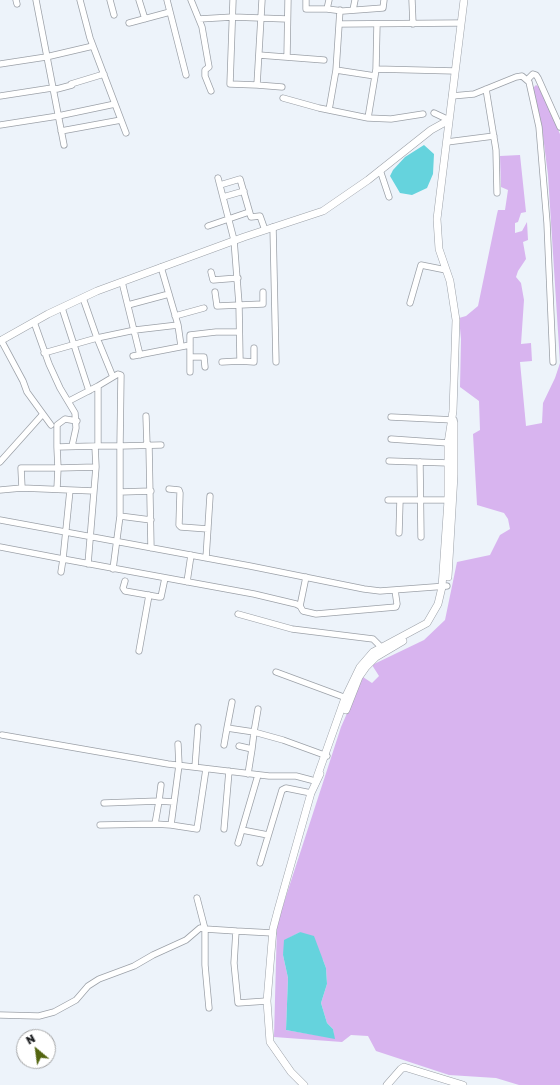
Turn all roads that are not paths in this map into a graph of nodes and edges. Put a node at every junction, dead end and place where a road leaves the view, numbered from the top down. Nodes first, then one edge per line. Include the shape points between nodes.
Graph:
1 (36, 0) edge
2 (80, 0) edge
3 (110, 0) edge
4 (139, 0) edge
5 (167, 0) edge
6 (191, 0) edge
7 (233, 0) edge
8 (262, 0) edge
9 (288, 0) edge
10 (306, 0) edge
11 (329, 0) edge
12 (355, 0) edge
13 (384, 0) edge
14 (412, 0) edge
15 (464, 0) edge
16 (327, 9) junction
17 (340, 10) junction
18 (353, 10) junction
19 (170, 12) junction
20 (114, 15) dead end
21 (233, 17) junction
22 (199, 18) junction
23 (261, 18) junction
24 (145, 19) junction
25 (287, 19) junction
26 (129, 23) dead end
27 (461, 23) junction
28 (340, 24) junction
29 (377, 24) junction
30 (413, 24) junction
31 (93, 46) junction
32 (259, 55) junction
33 (46, 57) junction
34 (287, 57) junction
35 (324, 60) dead end
36 (0, 64) edge
37 (376, 69) junction
38 (336, 70) junction
39 (455, 71) junction
40 (104, 74) junction
41 (186, 75) dead end
42 (375, 76) junction
43 (527, 80) junction
44 (257, 84) junction
45 (282, 87) dead end
46 (52, 88) junction
47 (486, 89) junction
48 (211, 91) dead end
49 (0, 96) edge
50 (452, 96) junction
51 (283, 98) dead end
52 (115, 104) junction
53 (329, 110) junction
54 (434, 113) dead end
55 (423, 114) dead end
56 (58, 116) junction
57 (368, 118) junction
58 (121, 120) junction
59 (450, 120) junction
60 (0, 126) edge
61 (560, 127) edge
62 (61, 131) junction
63 (126, 133) dead end
64 (494, 136) junction
65 (447, 142) junction
66 (64, 145) dead end
67 (380, 170) junction
68 (218, 178) dead end
69 (220, 185) junction
70 (244, 191) junction
71 (497, 193) dead end
72 (223, 197) junction
73 (389, 197) dead end
74 (249, 212) junction
75 (228, 218) junction
76 (208, 226) dead end
77 (273, 227) junction
78 (265, 230) junction
79 (234, 240) junction
80 (161, 267) junction
81 (446, 270) junction
82 (211, 272) dead end
83 (238, 278) junction
84 (122, 282) junction
85 (215, 292) dead end
86 (263, 292) dead end
87 (169, 294) junction
88 (83, 298) junction
89 (410, 303) dead end
90 (239, 304) junction
91 (128, 305) junction
92 (62, 308) junction
93 (204, 308) dead end
94 (175, 316) junction
95 (34, 322) junction
96 (178, 325) junction
97 (135, 330) junction
98 (239, 332) junction
99 (97, 338) junction
100 (1, 340) edge
101 (74, 344) junction
102 (190, 344) junction
103 (181, 346) junction
104 (254, 348) dead end
105 (44, 353) junction
106 (140, 355) junction
107 (133, 356) dead end
108 (190, 357) junction
109 (240, 361) junction
110 (222, 362) dead end
111 (276, 362) dead end
112 (553, 362) dead end
113 (205, 367) dead end
114 (190, 372) dead end
115 (113, 377) junction
116 (98, 386) junction
117 (89, 391) junction
118 (69, 401) junction
119 (42, 415) junction
120 (146, 416) dead end
121 (391, 417) dead end
122 (452, 420) junction
123 (77, 421) junction
124 (51, 425) dead end
125 (391, 439) dead end
126 (448, 443) junction
127 (148, 445) junction
128 (161, 445) dead end
129 (72, 446) junction
130 (97, 446) junction
131 (120, 446) junction
132 (58, 447) junction
133 (389, 461) dead end
134 (0, 462) edge
135 (420, 462) junction
136 (449, 463) junction
137 (96, 467) junction
138 (58, 468) junction
139 (22, 488) junction
140 (58, 489) junction
141 (169, 489) dead end
142 (0, 490) edge
143 (70, 490) junction
144 (94, 491) junction
145 (151, 491) junction
146 (120, 492) junction
147 (210, 496) dead end
148 (388, 500) dead end
149 (400, 500) junction
150 (420, 500) junction
151 (448, 500) junction
152 (120, 516) junction
153 (0, 520) edge
154 (151, 520) junction
155 (208, 529) junction
156 (67, 533) junction
157 (398, 533) dead end
158 (91, 537) junction
159 (421, 537) dead end
160 (116, 542) junction
161 (0, 547) edge
162 (151, 548) junction
163 (191, 555) junction
164 (206, 558) junction
165 (63, 559) junction
166 (88, 564) junction
167 (113, 569) junction
168 (61, 572) dead end
169 (306, 577) junction
170 (165, 578) junction
171 (125, 581) dead end
172 (187, 582) junction
173 (445, 586) junction
174 (395, 590) junction
175 (148, 595) junction
176 (300, 606) junction
177 (238, 614) dead end
178 (383, 649) junction
179 (139, 651) dead end
180 (276, 672) dead end
181 (348, 699) junction
182 (232, 702) dead end
183 (258, 709) dead end
184 (198, 728) dead end
185 (227, 728) junction
186 (254, 732) junction
187 (2, 735) dead end
188 (178, 744) dead end
189 (224, 746) dead end
190 (239, 746) dead end
191 (252, 749) junction
192 (326, 756) junction
193 (180, 765) junction
194 (195, 767) junction
195 (206, 768) junction
196 (229, 771) junction
197 (248, 774) junction
198 (258, 775) junction
199 (316, 779) junction
200 (161, 785) dead end
201 (311, 793) junction
202 (159, 801) junction
203 (174, 802) junction
204 (104, 803) dead end
205 (155, 824) junction
206 (100, 825) dead end
207 (171, 825) junction
208 (224, 829) dead end
209 (242, 830) junction
210 (268, 835) junction
211 (238, 843) dead end
212 (260, 863) dead end
213 (197, 898) dead end
214 (205, 929) junction
215 (236, 931) junction
216 (273, 933) junction
217 (267, 1001) junction
218 (209, 1008) dead end
219 (0, 1015) edge
220 (297, 1082) edge
221 (304, 1085) edge
222 (387, 1085) edge
223 (463, 1085) edge

1 - 33 street
2 - 31 street
3 - 20 street
4 - 24 street
5 - 19 street
6 - 22 street
7 - 21 street
8 - 23 street
9 - 25 street
10 - 16 street via 306,9
11 - 16 street
12 - 18 street
13 - 18 street via 383,8
14 - 30 street
15 - 27 street
16 - 17 street
17 - 18 street
17 - 28 street
19 - 24 street
19 - 41 street
21 - 22 street
21 - 23 street
21 - 44 street via 230,84
22 - 48 street via 209,67 205,70 205,76
23 - 25 street
23 - 32 street
24 - 26 street
25 - 34 street
27 - 30 street
27 - 39 street
28 - 29 street
28 - 38 street
29 - 30 street
29 - 37 street
31 - 33 street
31 - 40 street
32 - 34 street
32 - 44 street
33 - 36 street
33 - 46 street
34 - 35 street
37 - 39 street
37 - 42 street
38 - 42 street
38 - 53 street
39 - 50 street
40 - 46 street via 57,90
40 - 52 street
42 - 57 street
43 - 47 street via 522,76 516,77
43 - 61 street via 536,74
43 - 112 street via 539,127 547,223
44 - 45 street
46 - 49 street
46 - 56 street
47 - 50 street via 474,94
47 - 64 street
50 - 59 street
51 - 53 street
52 - 56 street
52 - 58 street
53 - 57 street
54 - 59 street
55 - 57 street via 391,119
56 - 60 street
56 - 62 street
58 - 62 street
58 - 63 street
59 - 65 street
59 - 67 street via 432,130
62 - 66 street
64 - 65 street
64 - 71 street
65 - 81 street via 437,219 439,249
67 - 73 street
67 - 77 street via 323,211
68 - 69 street
69 - 70 street via 240,179
69 - 72 street
70 - 72 street
70 - 74 street
72 - 75 street
74 - 75 street
74 - 78 street via 250,218 260,216
75 - 76 street
75 - 79 street
77 - 78 street
77 - 111 street
78 - 79 street
79 - 80 street
79 - 83 street
80 - 84 street
80 - 87 street
81 - 89 street via 421,265
81 - 122 street via 452,288 456,320
82 - 83 street via 213,280
83 - 90 street
84 - 88 street
84 - 91 street
85 - 90 street via 217,306
86 - 90 street via 263,304
87 - 91 street
87 - 94 street
88 - 92 street
88 - 99 street
90 - 98 street
91 - 97 street
92 - 95 street
92 - 101 street
93 - 94 street
94 - 96 street
95 - 100 street
95 - 105 street
96 - 97 street
96 - 103 street
97 - 99 street
97 - 106 street
98 - 102 street via 190,335
98 - 109 street
99 - 101 street
99 - 115 street
100 - 119 street via 27,392
101 - 105 street
101 - 117 street
102 - 103 street
102 - 108 street
103 - 106 street
104 - 109 street via 254,362
105 - 118 street
106 - 107 street
108 - 113 street via 204,357
108 - 114 street
109 - 110 street
115 - 116 street
115 - 131 street via 120,374 122,379
116 - 117 street
116 - 130 street
117 - 118 street
118 - 123 street
119 - 124 street
119 - 134 street
120 - 127 street
121 - 122 street
122 - 126 street
122 - 173 street via 454,475
123 - 129 street
123 - 132 street via 66,419 57,425
125 - 126 street
126 - 136 street
127 - 128 street
127 - 131 street
127 - 145 street
129 - 130 street
129 - 132 street
130 - 131 street
130 - 137 street
131 - 146 street
132 - 138 street
133 - 135 street
135 - 136 street
135 - 150 street
136 - 151 street
137 - 138 street
137 - 144 street
138 - 139 street via 21,468
138 - 140 street
139 - 140 street
139 - 142 street
140 - 143 street
141 - 155 street via 179,490 180,493 178,522 181,527
143 - 144 street
143 - 156 street
144 - 158 street
145 - 146 street
145 - 154 street
146 - 152 street
147 - 155 street
148 - 149 street
149 - 150 street
149 - 157 street
150 - 151 street
150 - 159 street
151 - 173 street
152 - 154 street
152 - 160 street
153 - 156 street
154 - 162 street
155 - 164 street
156 - 158 street
156 - 165 street
158 - 160 street
158 - 166 street
160 - 162 street
160 - 167 street
161 - 165 street
162 - 163 street
163 - 164 street
163 - 172 street
164 - 169 street
165 - 166 street
165 - 168 street
166 - 167 street
167 - 170 street
169 - 174 street via 364,589
169 - 176 street
170 - 172 street
170 - 175 street via 161,597
171 - 175 street via 125,591
172 - 176 street via 254,594
173 - 174 street
173 - 178 street via 441,608 432,624
174 - 176 street via 396,607 316,614 303,611
175 - 179 street
177 - 178 street via 292,629 373,639
178 - 181 street via 366,667
180 - 181 street
181 - 192 street
182 - 185 street
183 - 186 street
184 - 194 street
185 - 186 street
185 - 189 street
186 - 191 street
186 - 192 street
187 - 193 street
188 - 193 street
190 - 191 street
191 - 197 street
192 - 199 street via 322,771
193 - 194 street
193 - 203 street
194 - 195 street
195 - 196 street
195 - 207 street via 198,828
196 - 197 street
196 - 208 street
197 - 198 street
198 - 199 street
198 - 209 street
199 - 201 street
200 - 202 street
201 - 210 street via 284,788
201 - 216 street
202 - 203 street
202 - 204 street
202 - 205 street
203 - 207 street
205 - 206 street
205 - 207 street
209 - 210 street
209 - 211 street
210 - 212 street
213 - 214 street
214 - 215 street
214 - 218 street
214 - 219 street via 200,928 186,940 88,986 76,1000 54,1012 40,1016
215 - 216 street
215 - 217 street via 234,963 238,1003
216 - 217 street
217 - 220 street via 269,1039
220 - 221 street
222 - 223 street via 404,1068

